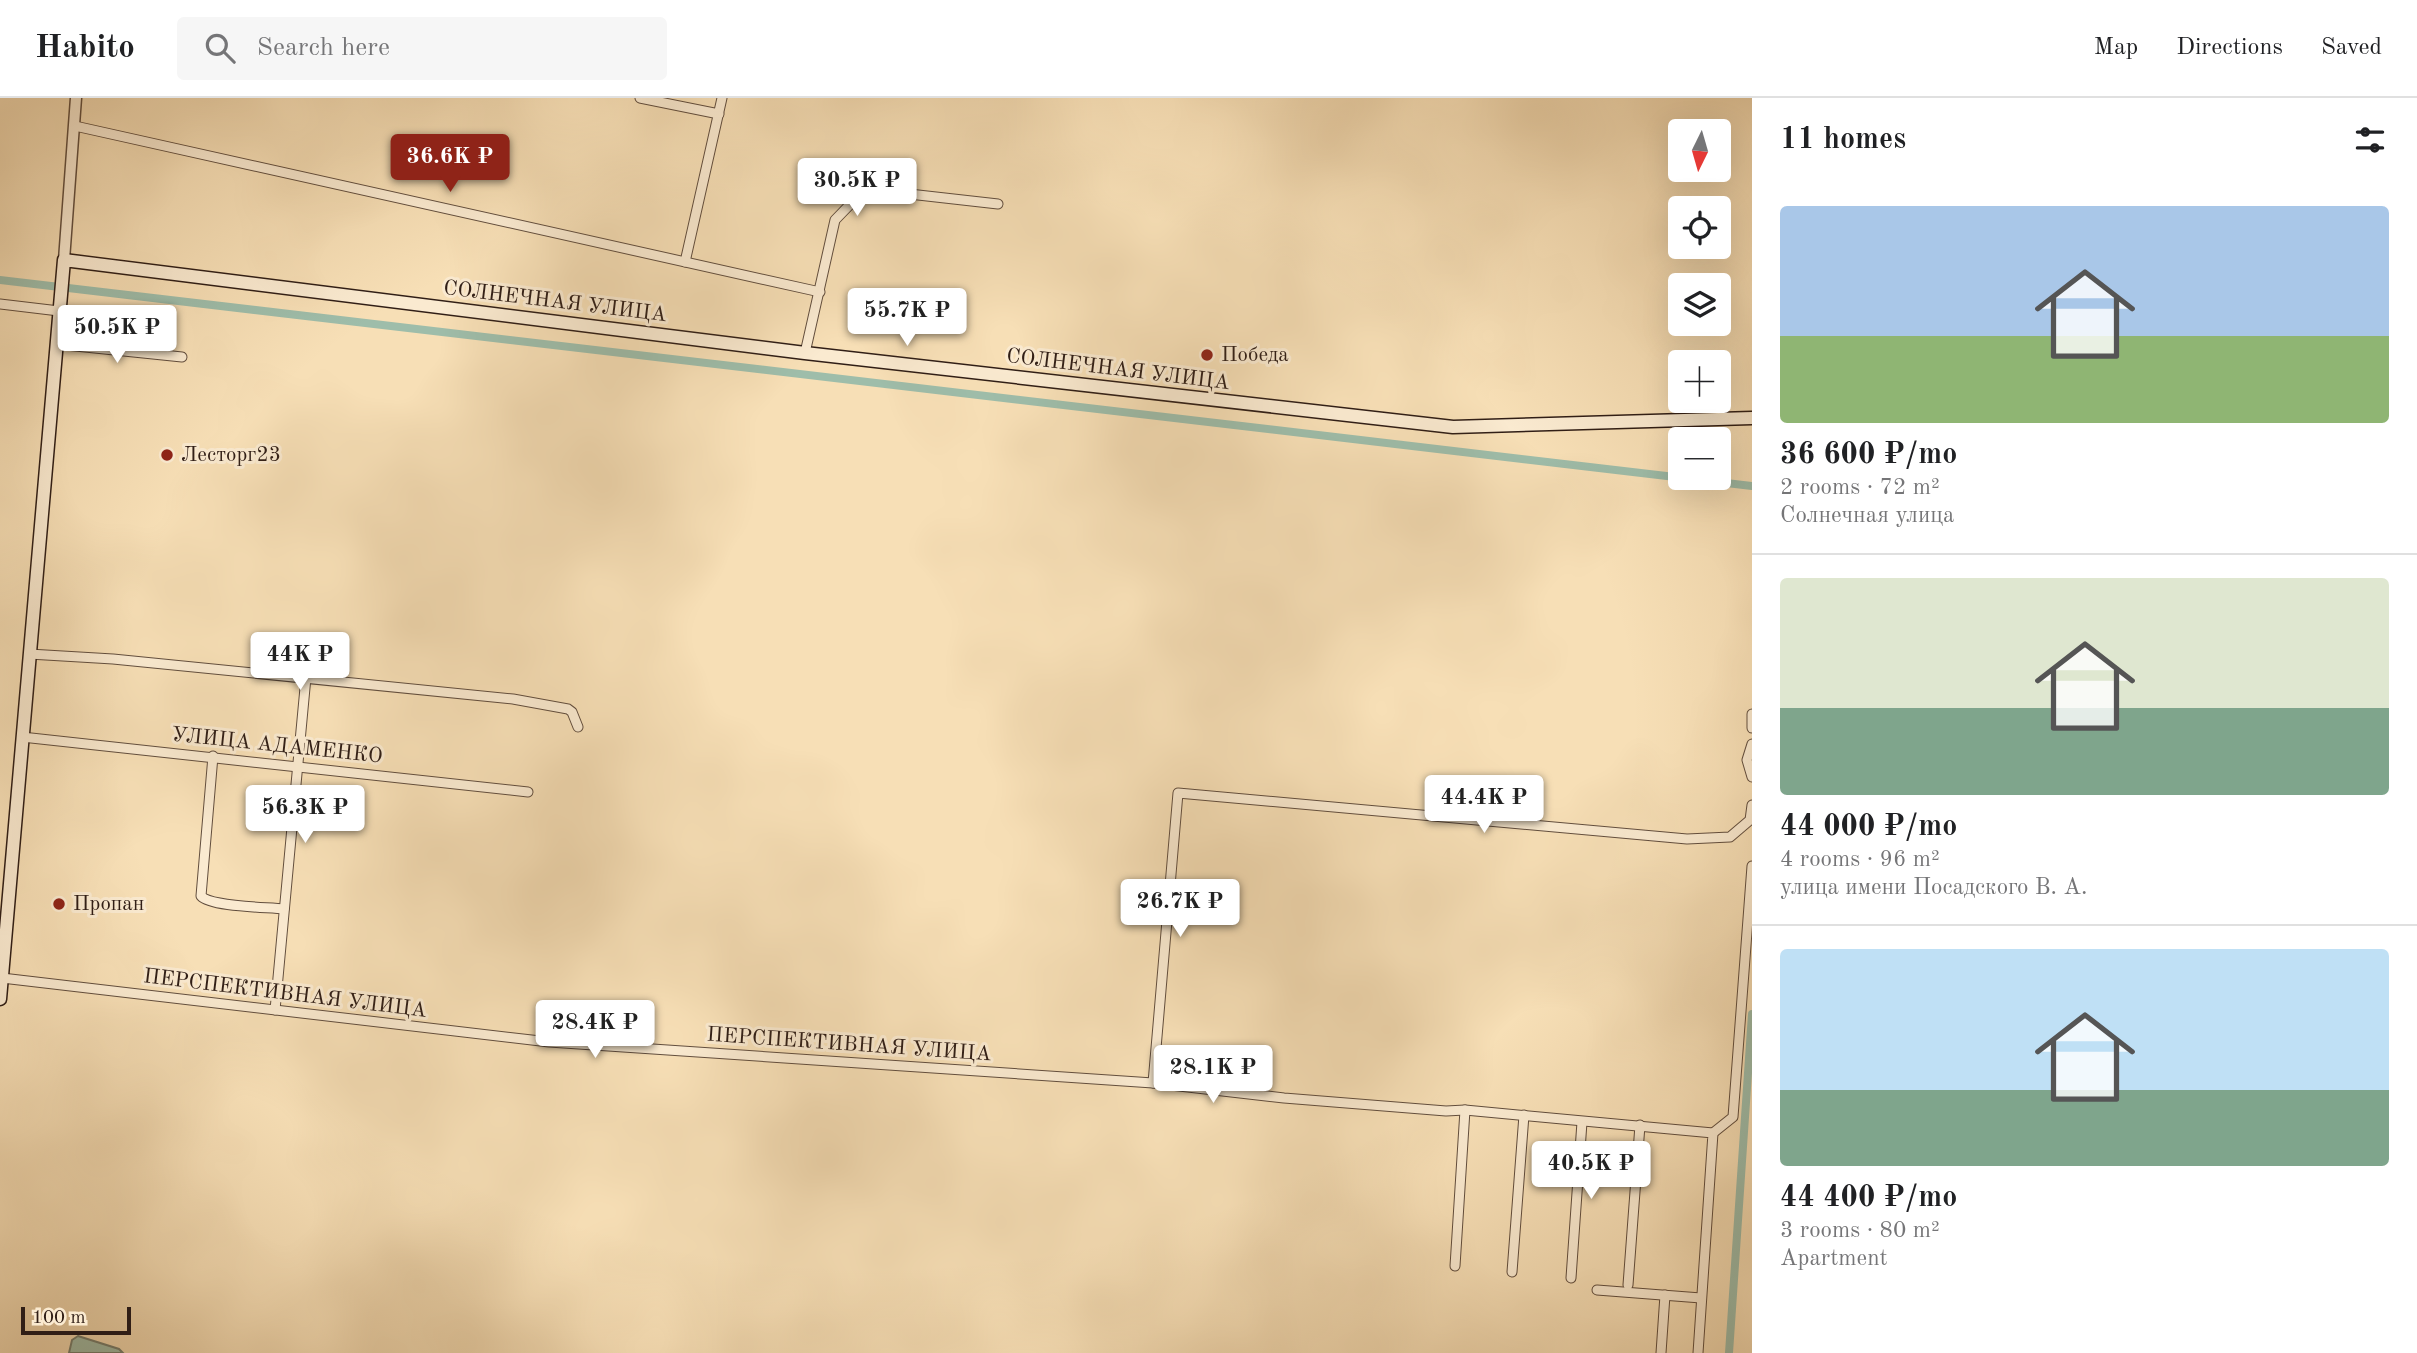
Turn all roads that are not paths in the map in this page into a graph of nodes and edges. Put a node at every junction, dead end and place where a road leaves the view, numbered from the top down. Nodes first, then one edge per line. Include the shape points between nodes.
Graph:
1 (76, 98) edge
2 (640, 98) edge
3 (722, 98) edge
4 (719, 114) junction
5 (75, 126) junction
6 (998, 204) dead end
7 (64, 260) junction
8 (685, 261) junction
9 (820, 292) junction
10 (0, 304) edge
11 (60, 305) junction
12 (57, 344) junction
13 (805, 353) junction
14 (181, 357) dead end
15 (1752, 418) edge
16 (29, 654) junction
17 (306, 677) junction
18 (1752, 714) edge
19 (578, 727) dead end
20 (1752, 728) edge
21 (22, 737) junction
22 (1752, 744) edge
23 (213, 756) junction
24 (297, 766) junction
25 (1752, 777) edge
26 (528, 792) dead end
27 (1752, 805) edge
28 (1751, 822) edge
29 (1752, 866) edge
30 (284, 909) junction
31 (2, 978) junction
32 (0, 999) edge
33 (275, 1010) junction
34 (1153, 1083) junction
35 (1465, 1110) junction
36 (1524, 1115) junction
37 (1582, 1122) junction
38 (1640, 1125) junction
39 (1713, 1133) junction
40 (1455, 1266) dead end
41 (1512, 1272) dead end
42 (1571, 1278) dead end
43 (1628, 1285) dead end
44 (1597, 1290) dead end
45 (1665, 1295) junction
46 (1701, 1298) junction
47 (1661, 1353) edge
48 (1698, 1353) edge

1 - 5 street
2 - 4 street
3 - 4 street
4 - 8 street
5 - 7 street
5 - 8 street
6 - 9 street via 864,189 835,220
7 - 11 main road
7 - 13 main road, СОЛНЕЧНАЯ УЛИЦА
8 - 9 street
9 - 13 street
10 - 11 street
11 - 12 main road
12 - 14 street
12 - 16 main road
13 - 15 main road, СОЛНЕЧНАЯ УЛИЦА via 1453,427
16 - 17 street
16 - 21 main road
17 - 19 street via 557,706 572,712
17 - 24 street
18 - 20 street
21 - 23 street, УЛИЦА АДАМЕНКО
21 - 31 main road
22 - 25 street via 1747,761
23 - 24 street, УЛИЦА АДАМЕНКО
23 - 30 street via 201,895 204,900
24 - 26 street, УЛИЦА АДАМЕНКО
24 - 30 street
27 - 28 street
28 - 34 street via 1730,837 1687,839 1178,793
29 - 39 street via 1733,1117
30 - 33 street
31 - 32 main road
31 - 33 street, ПЕРСПЕКТИВНАЯ УЛИЦА
33 - 34 street, ПЕРСПЕКТИВНАЯ УЛИЦА via 549,1042
34 - 35 street, ПЕРСПЕКТИВНАЯ УЛИЦА via 1363,1105
35 - 36 street, ПЕРСПЕКТИВНАЯ УЛИЦА
35 - 40 street
36 - 37 street, ПЕРСПЕКТИВНАЯ УЛИЦА
36 - 41 street
37 - 38 street, ПЕРСПЕКТИВНАЯ УЛИЦА
37 - 42 street
38 - 39 street, ПЕРСПЕКТИВНАЯ УЛИЦА
38 - 43 street
39 - 46 street
44 - 45 street
45 - 46 street
45 - 47 street
46 - 48 street

